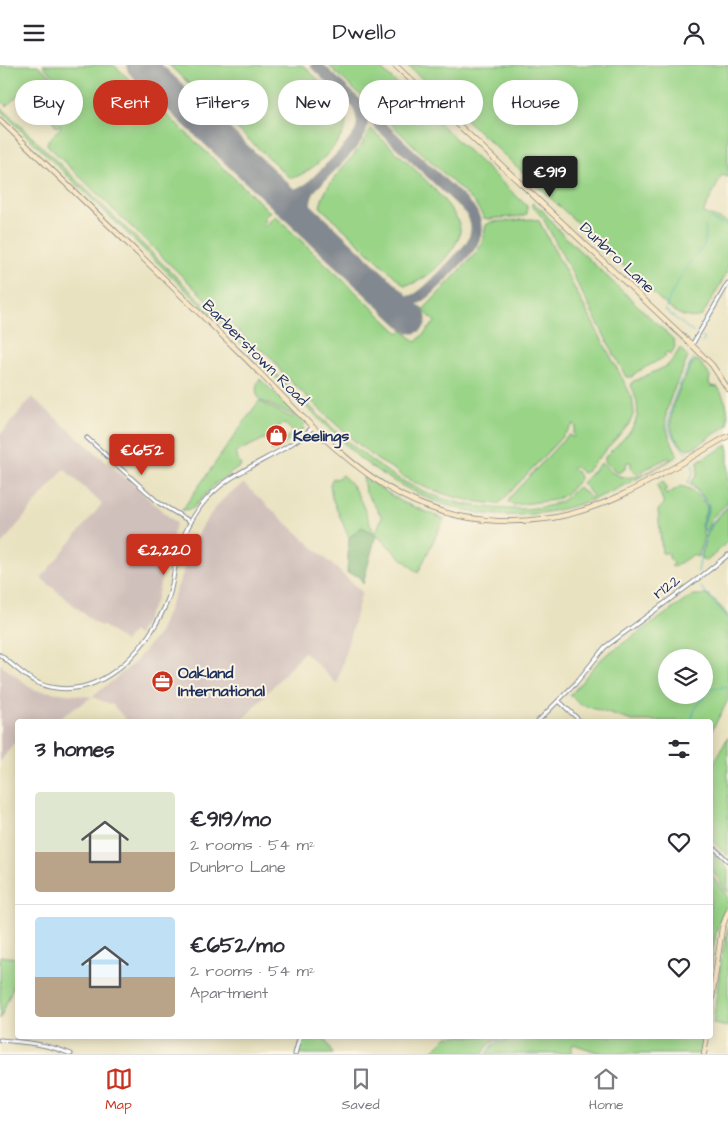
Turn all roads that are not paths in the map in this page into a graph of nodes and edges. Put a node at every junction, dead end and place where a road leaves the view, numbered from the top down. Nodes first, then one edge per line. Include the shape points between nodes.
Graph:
1 (395, 65) edge
2 (0, 120) edge
3 (728, 283) edge
4 (692, 345) junction
5 (728, 389) edge
6 (314, 427) junction
7 (728, 436) edge
8 (87, 438) dead end
9 (191, 522) junction
10 (728, 555) edge
11 (0, 655) edge
12 (559, 701) junction
13 (540, 719) edge
14 (578, 719) edge
15 (713, 847) edge
16 (728, 861) edge
17 (728, 912) edge
18 (713, 991) edge
19 (299, 1039) edge
20 (706, 1039) edge
21 (0, 1040) edge
22 (70, 1054) edge
23 (295, 1054) edge
24 (704, 1054) edge

1 - 4 main road, Dunbro Lane
2 - 6 main road, Barberstown Road
3 - 4 street
4 - 5 main road, Dunbro Lane via 712,365
6 - 7 main road, Barberstown Road via 372,476 403,496 460,516 507,522 545,519 592,507
6 - 9 street via 296,442 226,481 205,501
8 - 9 street via 159,503
9 - 11 street via 182,539 169,598 158,622 140,647 116,670 81,686 65,689 31,680
10 - 12 street, r122 via 596,656
12 - 13 street, r122
12 - 14 street
15 - 16 street
17 - 18 main road via 722,928
19 - 23 street
20 - 24 main road
21 - 22 street via 51,1046

